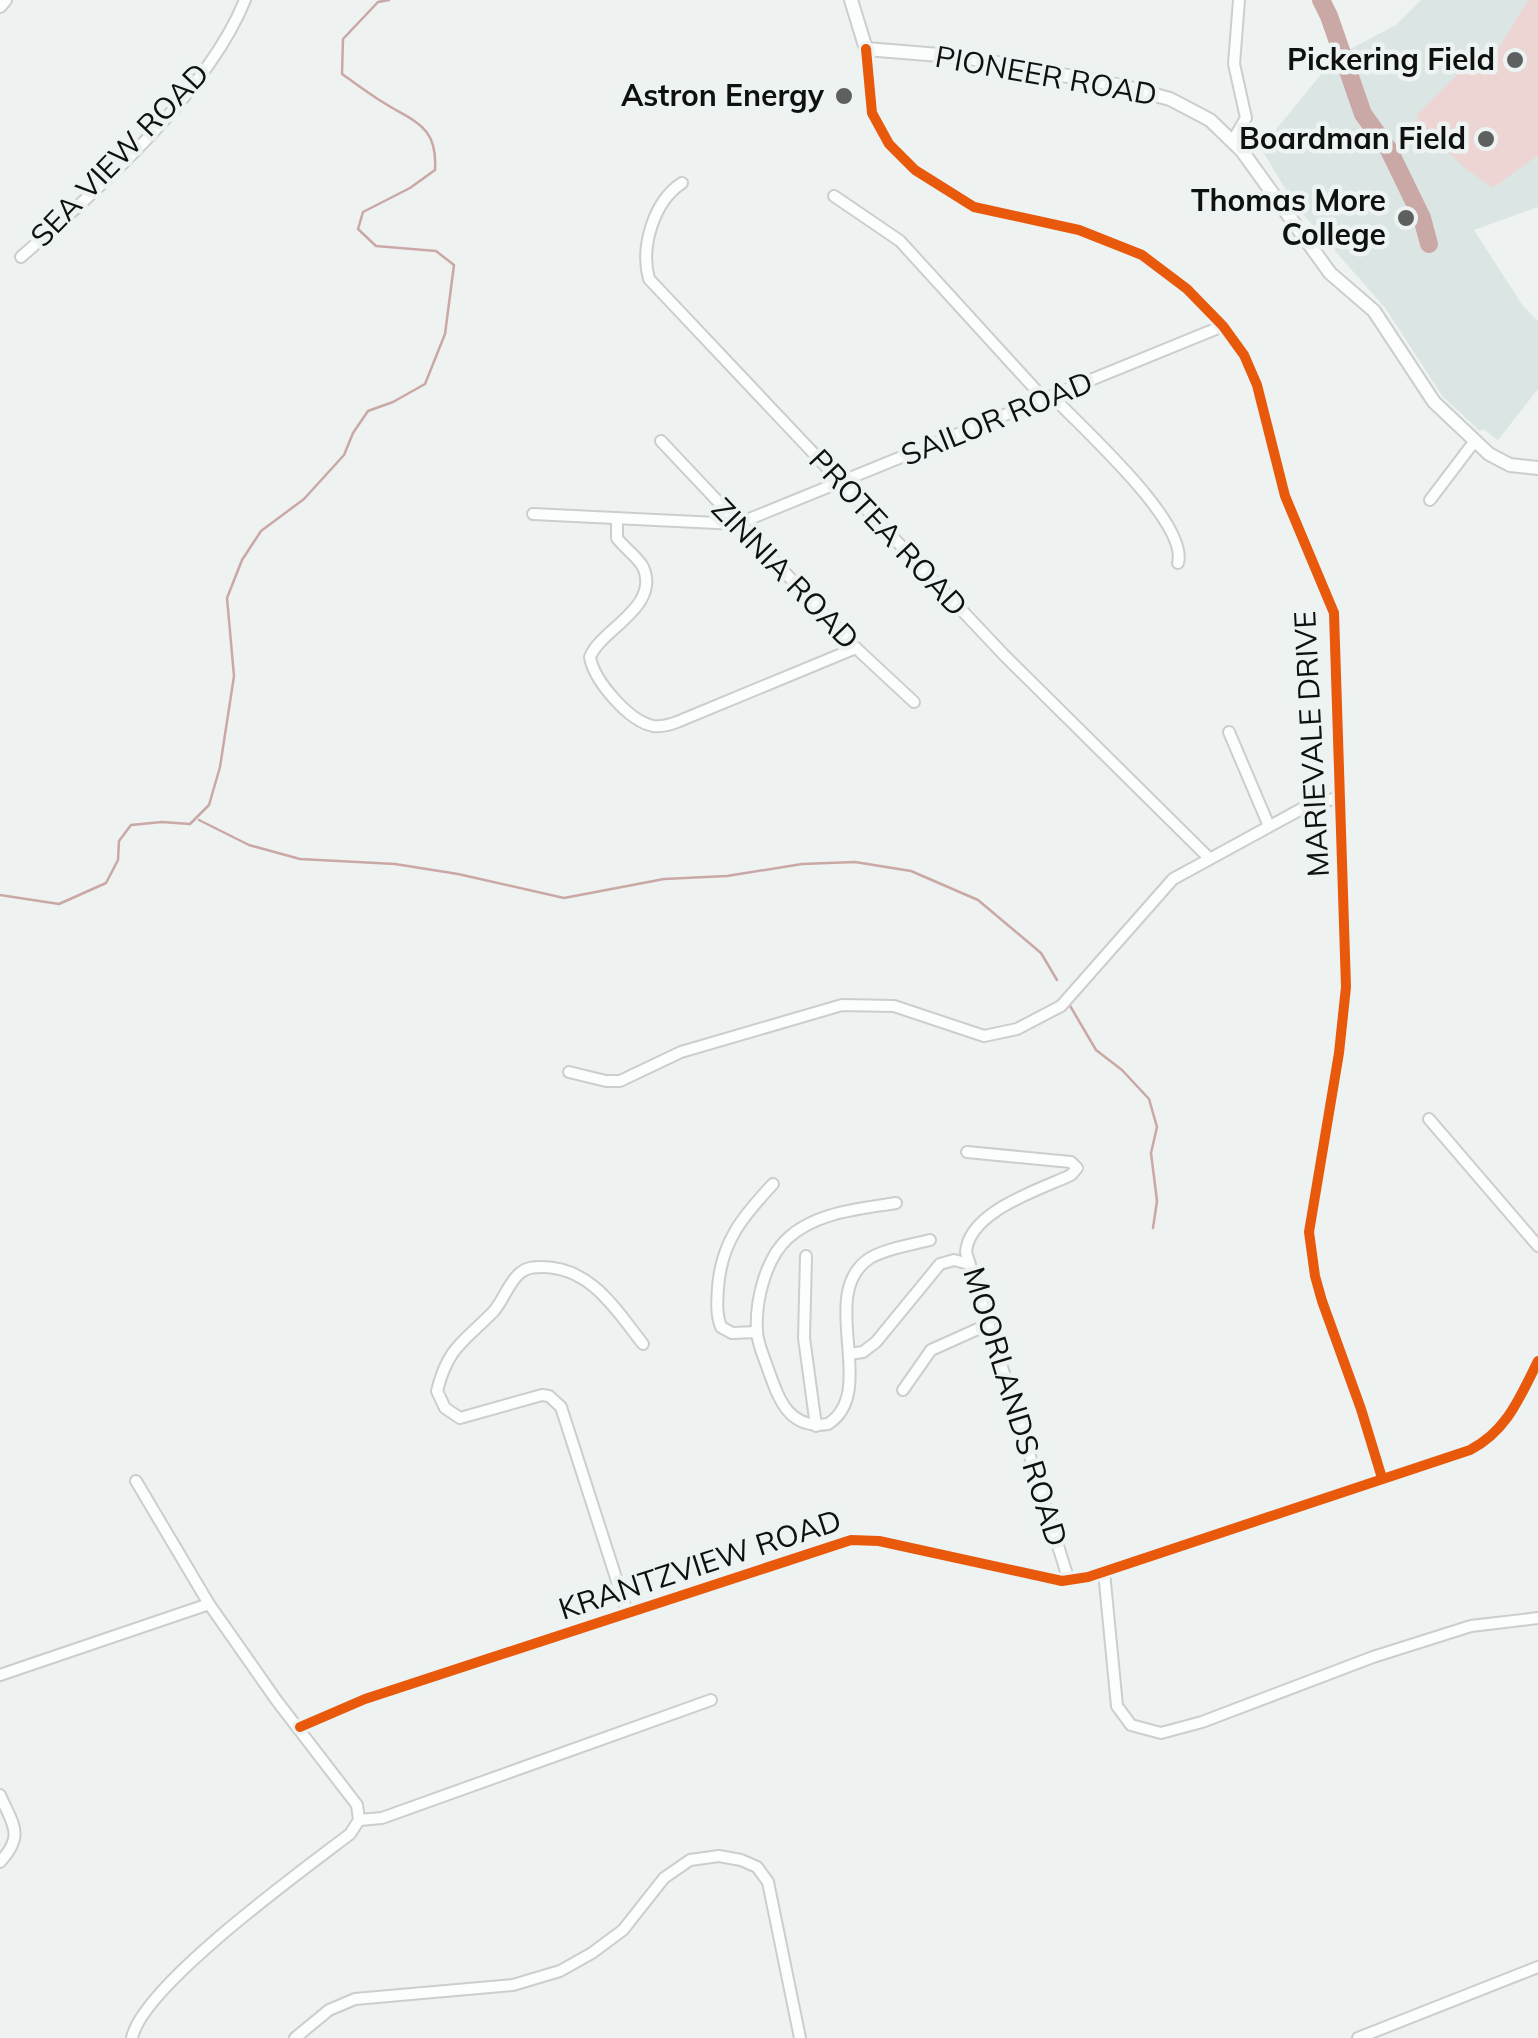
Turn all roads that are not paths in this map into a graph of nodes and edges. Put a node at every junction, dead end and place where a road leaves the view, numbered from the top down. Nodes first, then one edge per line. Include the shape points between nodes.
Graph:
1 (5, 0) edge
2 (245, 0) edge
3 (851, 0) edge
4 (1239, 0) edge
5 (0, 6) edge
6 (866, 49) junction
7 (1233, 140) junction
8 (682, 183) dead end
9 (834, 196) dead end
10 (21, 256) dead end
11 (1209, 310) junction
12 (1223, 326) junction
13 (1203, 336) junction
14 (1049, 399) junction
15 (661, 441) dead end
16 (1474, 442) junction
17 (1538, 468) edge
18 (840, 482) junction
19 (1430, 500) dead end
20 (533, 514) dead end
21 (617, 518) junction
22 (737, 524) junction
23 (1178, 562) dead end
24 (856, 648) junction
25 (914, 702) dead end
26 (1229, 732) dead end
27 (1339, 778) junction
28 (1340, 797) junction
29 (1318, 802) junction
30 (1269, 826) junction
31 (1209, 858) junction
32 (568, 1072) dead end
33 (1429, 1120) dead end
34 (967, 1152) dead end
35 (772, 1184) dead end
36 (896, 1203) dead end
37 (930, 1240) dead end
38 (1538, 1246) edge
39 (806, 1256) dead end
40 (969, 1264) junction
41 (989, 1324) junction
42 (757, 1332) junction
43 (643, 1344) dead end
44 (849, 1354) junction
45 (1538, 1361) edge
46 (903, 1390) dead end
47 (816, 1426) junction
48 (1382, 1478) junction
49 (136, 1481) dead end
50 (1104, 1572) junction
51 (1069, 1580) junction
52 (209, 1604) junction
53 (627, 1612) junction
54 (1538, 1618) edge
55 (0, 1675) edge
56 (711, 1700) dead end
57 (300, 1727) junction
58 (0, 1795) edge
59 (359, 1820) junction
60 (0, 1862) edge
61 (1538, 1968) edge
62 (132, 2038) edge
63 (295, 2038) edge
64 (800, 2038) edge
65 (1358, 2038) edge

1 - 5 main road
2 - 10 street, SEA VIEW ROAD via 225,42 186,94 92,194
3 - 6 main road
4 - 7 street via 1234,64 1246,118
6 - 7 main road, PIONEER ROAD via 1002,63 1146,92 1190,108
6 - 11 street, MARIEVALE DRIVE via 872,113 894,150 926,180 974,208 1080,230 1129,248
7 - 16 main road, PIONEER ROAD via 1330,273 1374,311 1434,402
8 - 18 street, PROTEA ROAD via 656,212 649,280
9 - 14 street via 900,241
11 - 12 street, MARIEVALE DRIVE
11 - 13 street
12 - 13 street, SAILOR ROAD
12 - 27 street, MARIEVALE DRIVE via 1250,367 1285,496 1334,613
13 - 14 street, SAILOR ROAD
14 - 18 street, SAILOR ROAD
14 - 23 street via 1166,520 1181,552
15 - 22 street, ZINNIA ROAD
16 - 17 main road, PIONEER ROAD via 1510,465
16 - 19 street
18 - 22 street, SAILOR ROAD
18 - 31 street, PROTEA ROAD
20 - 21 street, SAILOR ROAD
21 - 22 street, SAILOR ROAD
21 - 24 street via 617,538 643,567 643,590 590,657 598,680 644,722 677,722
22 - 24 street, ZINNIA ROAD
24 - 25 street, ZINNIA ROAD
26 - 30 street
27 - 28 street, MARIEVALE DRIVE
27 - 29 street
28 - 29 street
28 - 48 street, MARIEVALE DRIVE via 1346,988 1310,1232 1322,1301
29 - 30 street
30 - 31 street
31 - 32 street via 1162,889 1061,1006 1017,1029 984,1036 894,1006 842,1005 681,1052 620,1081
33 - 38 street
34 - 40 street, MOORLANDS ROAD via 1071,1162 1076,1168 978,1225 967,1241
35 - 42 street via 734,1229 719,1268 721,1327
36 - 42 street via 850,1210 789,1236 766,1273
37 - 44 street via 887,1250 858,1271 848,1290
39 - 47 street via 804,1338
40 - 41 street, MOORLANDS ROAD
40 - 44 street via 940,1264 876,1342
41 - 46 street via 931,1350
41 - 51 street, MOORLANDS ROAD
42 - 47 street via 784,1408
43 - 53 street via 586,1279 556,1268 528,1268 454,1348 438,1391 460,1418 542,1395 561,1407
44 - 47 street via 846,1404 835,1419
45 - 48 street, KRANTZVIEW ROAD via 1504,1425 1487,1441
48 - 50 street, KRANTZVIEW ROAD
49 - 52 street
50 - 51 street, KRANTZVIEW ROAD
50 - 54 street via 1116,1706 1131,1725 1161,1733 1471,1626
51 - 53 street, KRANTZVIEW ROAD via 851,1540
52 - 55 street
52 - 57 street
53 - 57 street, KRANTZVIEW ROAD via 365,1698
56 - 59 street via 382,1818
57 - 59 street via 357,1805
58 - 60 street via 16,1834
59 - 62 street via 160,1992
61 - 65 street
63 - 64 street via 328,2010 355,1999 513,1985 560,1971 624,1930 679,1866 720,1856 754,1866 768,1882

